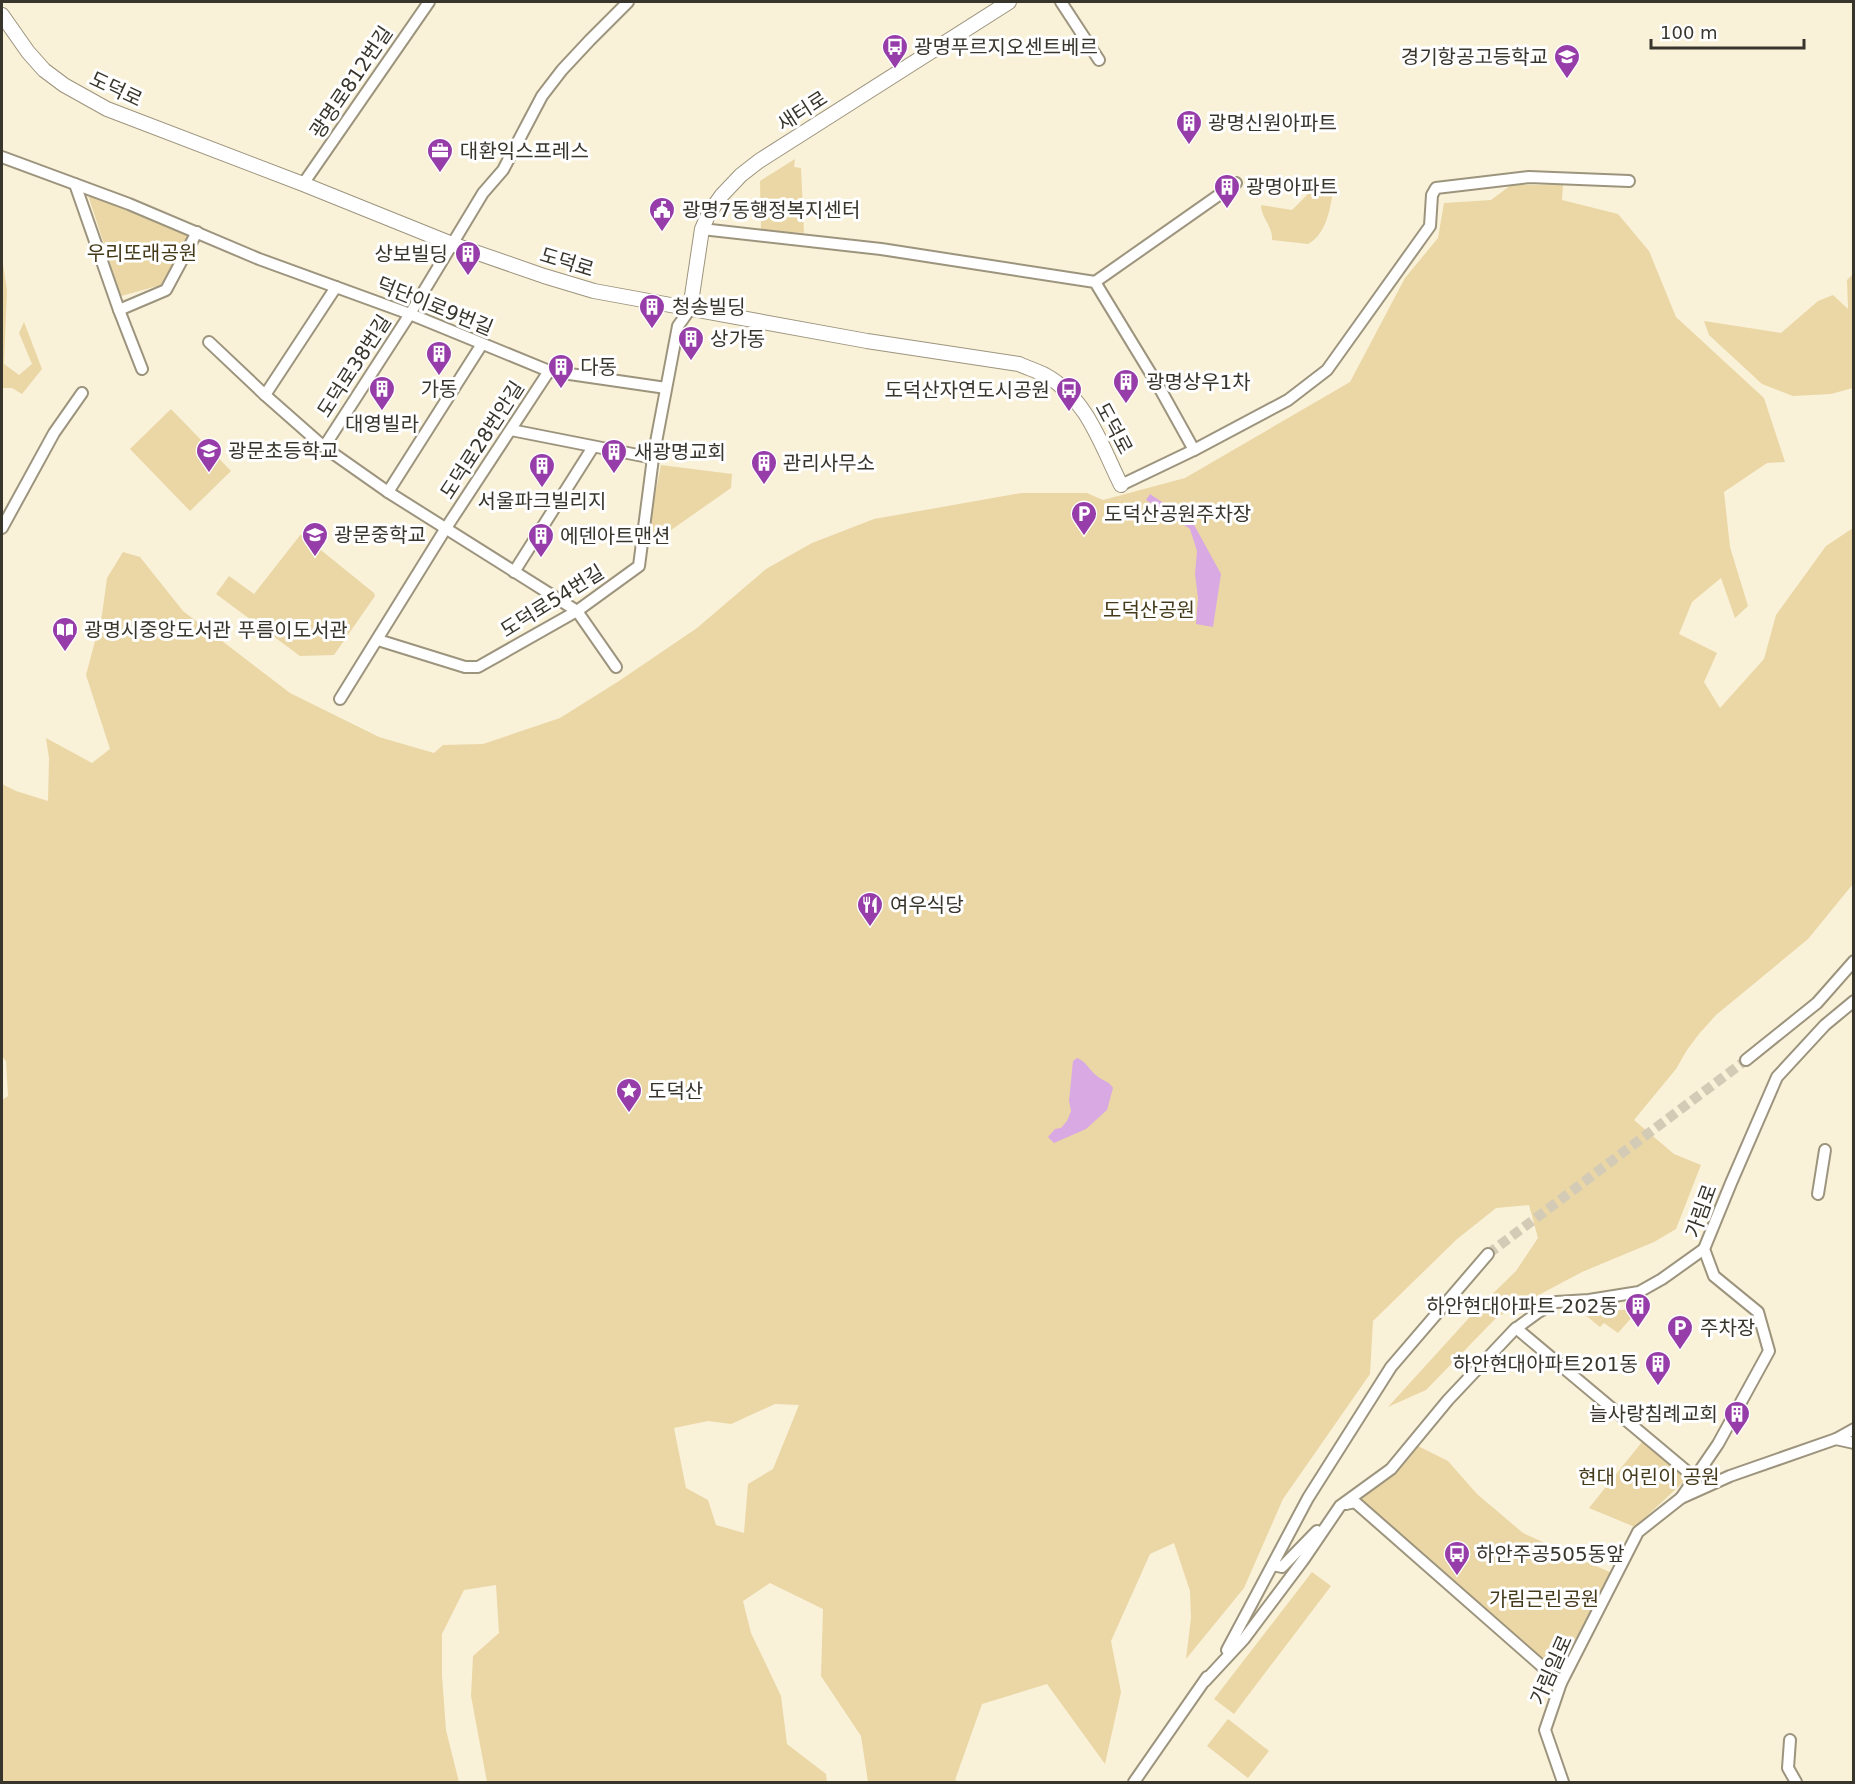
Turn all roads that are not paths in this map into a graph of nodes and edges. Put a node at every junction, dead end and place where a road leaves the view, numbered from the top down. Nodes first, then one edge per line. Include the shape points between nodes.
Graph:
1 (429, 2) edge
2 (628, 2) edge
3 (1009, 2) edge
4 (1061, 2) edge
5 (2, 15) edge
6 (1099, 60) dead end
7 (2, 157) edge
8 (1629, 181) dead end
9 (1236, 183) dead end
10 (75, 184) junction
11 (303, 184) junction
12 (702, 229) junction
13 (197, 232) junction
14 (452, 244) junction
15 (1095, 282) junction
16 (336, 287) junction
17 (690, 309) junction
18 (119, 310) junction
19 (410, 314) junction
20 (209, 342) dead end
21 (482, 344) junction
22 (142, 369) dead end
23 (549, 371) junction
24 (666, 388) junction
25 (82, 393) dead end
26 (265, 395) junction
27 (511, 430) junction
28 (324, 447) junction
29 (593, 447) junction
30 (1194, 450) junction
31 (653, 458) junction
32 (1121, 485) joint
33 (388, 492) junction
34 (2, 528) edge
35 (446, 528) junction
36 (514, 572) junction
37 (577, 610) junction
38 (378, 640) junction
39 (616, 667) dead end
40 (340, 699) dead end
41 (1854, 961) edge
42 (1854, 1001) edge
43 (1746, 1060) tunnel mouth
44 (1825, 1150) dead end
45 (1818, 1194) dead end
46 (1704, 1249) junction
47 (1488, 1254) tunnel mouth
48 (1516, 1329) junction
49 (1854, 1429) edge
50 (1836, 1439) junction
51 (1854, 1443) edge
52 (1695, 1478) junction
53 (1681, 1498) junction
54 (1340, 1506) junction
55 (1273, 1565) junction
56 (1205, 1682) junction
57 (1561, 1683) junction
58 (1790, 1740) dead end
59 (1134, 1782) edge
60 (1563, 1782) edge
61 (1797, 1782) edge

1 - 11 street, 광명로812번길
2 - 14 street, 도덕로38번길 via 542,96 503,171 483,193
3 - 12 street, 새터로 via 759,161 722,195
4 - 6 street
5 - 11 street, 도덕로 via 44,70 85,98
7 - 10 street, 덕단이로9번길
8 - 30 street via 1529,177 1436,188 1430,226 1326,370 1288,400
9 - 15 street
10 - 13 street, 덕단이로9번길
10 - 18 street
11 - 14 street, 도덕로
12 - 15 street via 882,249
12 - 17 street, 새터로
13 - 16 street, 덕단이로9번길
13 - 18 street via 166,290
14 - 17 street, 도덕로 via 594,291
14 - 19 street, 도덕로38번길
15 - 30 street
16 - 19 street, 덕단이로9번길
16 - 26 street
17 - 24 street, 도덕로54번길 via 678,326
17 - 32 street, 도덕로 via 1019,364 1046,375 1072,395 1090,419
18 - 22 street
19 - 21 street, 덕단이로9번길
19 - 28 street, 도덕로38번길
20 - 26 street, 도덕로28번안길
21 - 23 street, 덕단이로9번길
21 - 33 street
23 - 24 street, 덕단이로9번길
23 - 27 street, 도덕로28번안길
24 - 31 street, 도덕로54번길
25 - 34 street via 54,433
26 - 28 street, 도덕로28번안길
27 - 29 street
27 - 35 street, 도덕로28번안길
28 - 33 street, 도덕로28번안길
29 - 31 street
29 - 36 street
30 - 32 street
31 - 37 street, 도덕로54번길 via 639,566
33 - 35 street, 도덕로28번안길
35 - 36 street, 도덕로28번안길
35 - 38 street, 도덕로28번안길
36 - 37 street, 도덕로28번안길
37 - 38 street, 도덕로54번길 via 478,667 465,667
37 - 39 street, 도덕로28번안길
38 - 40 street, 도덕로28번안길
41 - 43 street via 1816,1003
42 - 46 street, 가림로 via 1825,1025 1777,1077
44 - 45 street
46 - 48 street via 1639,1292 1556,1302
46 - 52 street, 가림로 via 1714,1276 1758,1312 1769,1351
47 - 55 street via 1391,1367 1308,1498
48 - 52 street
48 - 54 street via 1448,1400 1390,1469
49 - 50 street, 가림일로
50 - 51 street
50 - 53 street, 가림일로 via 1730,1476
52 - 53 street, 가림로
53 - 57 street, 가림일로 via 1638,1532
54 - 55 street via 1282,1567
54 - 56 street via 1244,1639
54 - 57 street via 1355,1502
55 - 56 street via 1233,1641
56 - 59 street
57 - 60 street, 가림일로 via 1545,1730
58 - 61 street via 1788,1768

